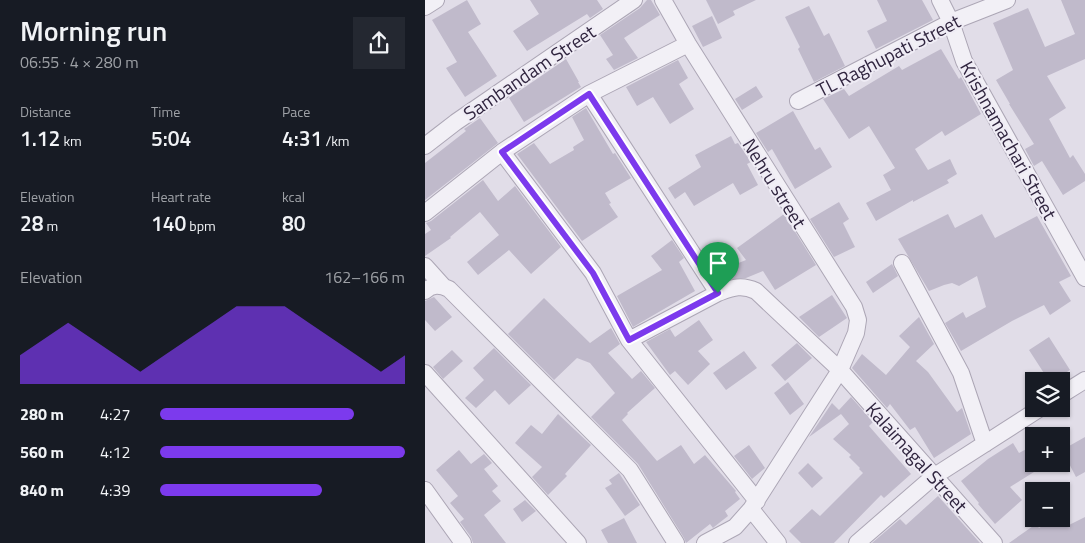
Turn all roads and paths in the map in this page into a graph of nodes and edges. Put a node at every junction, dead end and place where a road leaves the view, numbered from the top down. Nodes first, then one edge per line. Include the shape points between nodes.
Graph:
1 (436, 0) edge
2 (634, 0) edge
3 (663, 0) edge
4 (940, 0) edge
5 (1007, 0) edge
6 (425, 7) edge
7 (951, 22) junction
8 (688, 44) junction
9 (589, 94) junction
10 (798, 101) dead end
11 (425, 146) edge
12 (502, 152) junction
13 (425, 213) edge
14 (902, 263) dead end
15 (425, 266) edge
16 (1085, 278) edge
17 (443, 286) junction
18 (425, 291) edge
19 (718, 293) junction
20 (629, 340) junction
21 (840, 370) junction
22 (425, 373) edge
23 (1085, 380) edge
24 (1070, 389) edge
25 (1027, 417) edge
26 (985, 444) junction
27 (933, 477) junction
28 (425, 490) edge
29 (754, 505) junction
30 (463, 543) edge
31 (578, 543) edge
32 (676, 543) edge
33 (705, 543) edge
34 (778, 543) edge
35 (857, 543) edge
36 (994, 543) edge

1 - 6 street
2 - 11 street, Sambandam Street
3 - 8 street, Nehru street
4 - 7 street, Krishnamachari Street
5 - 7 street, TL Raghupati Street
7 - 10 street, TL Raghupati Street
7 - 16 street, Krishnamachari Street via 964,61
8 - 9 street
8 - 21 street, Nehru street via 854,307 858,320 856,333
9 - 12 street
9 - 19 street
12 - 13 street
12 - 20 street via 593,273
14 - 26 street via 961,373
15 - 17 street
17 - 18 street via 436,285
17 - 32 street via 629,470
19 - 20 street, Kalaimagal Street
19 - 21 street, Kalaimagal Street via 738,286 756,291
20 - 29 street
21 - 27 street, Kalaimagal Street
21 - 29 street, Nehru street
22 - 31 street
23 - 24 street
25 - 26 street
26 - 27 street
27 - 35 street
27 - 36 street, Kalaimagal Street
28 - 30 street
29 - 33 street, Nehru street via 735,527
29 - 34 street

